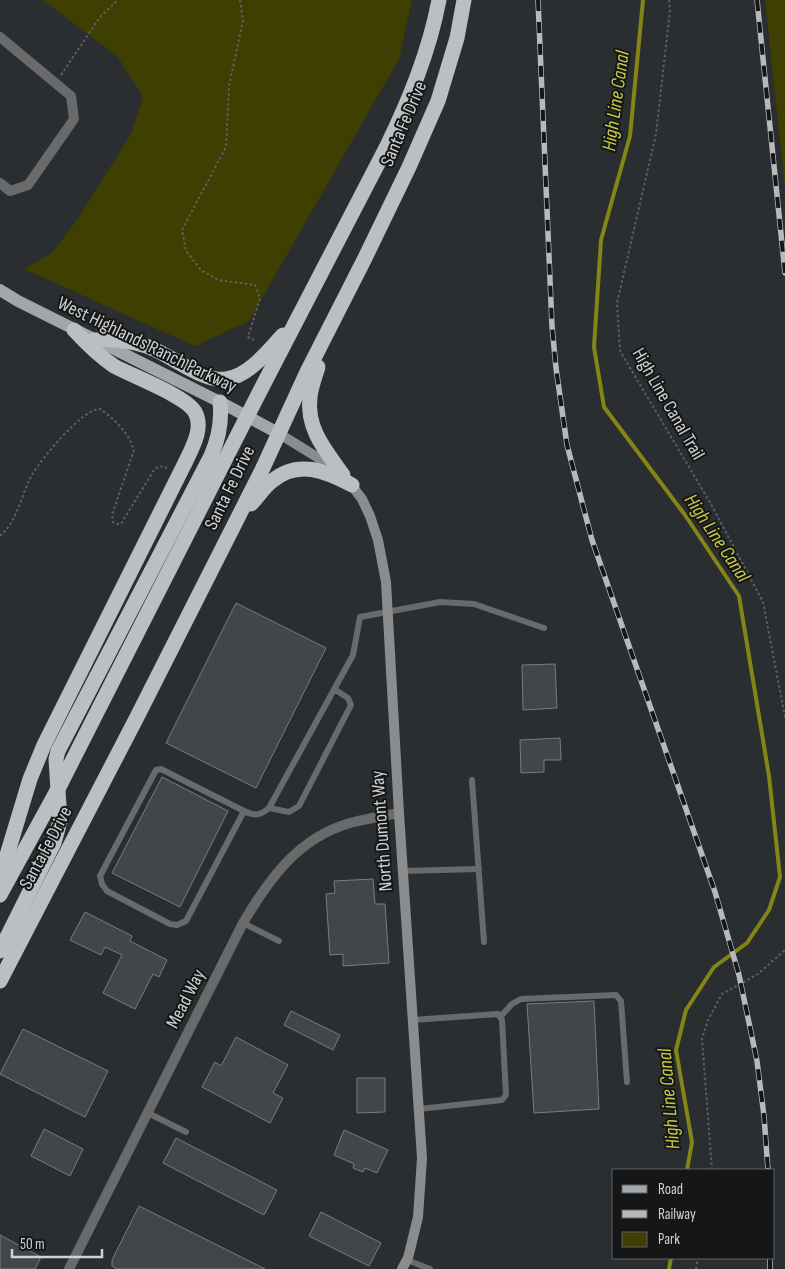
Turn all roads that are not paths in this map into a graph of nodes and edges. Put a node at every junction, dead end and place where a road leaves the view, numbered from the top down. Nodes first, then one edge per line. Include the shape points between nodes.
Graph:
1 (439, 0) edge
2 (464, 0) edge
3 (0, 36) edge
4 (0, 183) edge
5 (0, 290) edge
6 (297, 319) junction
7 (329, 328) junction
8 (74, 330) junction
9 (93, 340) junction
10 (220, 402) junction
11 (247, 416) junction
12 (278, 433) junction
13 (348, 480) junction
14 (234, 524) junction
15 (387, 612) junction
16 (544, 628) dead end
17 (334, 689) junction
18 (472, 780) dead end
19 (59, 787) junction
20 (269, 808) junction
21 (244, 811) junction
22 (399, 813) junction
23 (479, 869) junction
24 (402, 871) junction
25 (1, 891) edge
26 (243, 923) junction
27 (279, 941) dead end
28 (484, 942) dead end
29 (0, 951) edge
30 (0, 981) edge
31 (501, 1016) junction
32 (412, 1020) junction
33 (627, 1082) dead end
34 (419, 1109) junction
35 (148, 1113) junction
36 (186, 1132) dead end
37 (405, 1265) edge
38 (69, 1269) edge
39 (430, 1269) edge

1 - 6 highway, Santa Fe Drive via 429,46 403,114
2 - 7 highway, Santa Fe Drive via 457,38 438,101
3 - 4 street via 71,96 74,119 28,185 10,191
5 - 8 main road, West Highlands Ranch Parkway
6 - 9 highway via 251,367 226,379 204,376 147,346 118,339
6 - 11 highway, Santa Fe Drive
7 - 12 highway, Santa Fe Drive
7 - 13 highway via 312,386 309,412 319,441
8 - 9 main road, West Highlands Ranch Parkway
8 - 25 highway via 115,366 189,405 195,412 198,431 44,745 4,864
9 - 10 main road, West Highlands Ranch Parkway
10 - 11 main road, West Highlands Ranch Parkway
10 - 19 highway via 216,443 211,456 58,751
11 - 12 main road, West Highlands Ranch Parkway
11 - 19 highway, Santa Fe Drive
12 - 13 street, North Dumont Way via 326,462
12 - 14 highway, Santa Fe Drive
13 - 14 highway via 316,469 292,470 271,481
13 - 15 street, North Dumont Way via 362,499 378,540 386,582
14 - 30 highway, Santa Fe Drive
15 - 16 lane via 440,602 474,604
15 - 17 lane via 360,617 353,654
15 - 22 street, North Dumont Way
17 - 20 lane
17 - 20 lane via 348,698 351,705 299,806 290,812
18 - 23 lane
19 - 25 highway, Santa Fe Drive
19 - 29 highway via 60,821 54,843
20 - 21 lane via 262,814 251,815
21 - 21 lane via 161,769 156,770 100,876 102,884 107,891 170,924 186,921
22 - 24 street, North Dumont Way
22 - 26 street, Mead Way via 348,824 305,845 278,870
23 - 24 lane
23 - 28 lane
24 - 32 street, North Dumont Way
26 - 27 lane
26 - 35 street, Mead Way
31 - 32 lane
31 - 33 lane via 521,999 616,995 621,1001
31 - 34 lane via 506,1095 502,1100
32 - 34 street, North Dumont Way
34 - 37 street, North Dumont Way via 422,1158 418,1217
35 - 36 lane
35 - 38 street, Mead Way
37 - 39 lane

